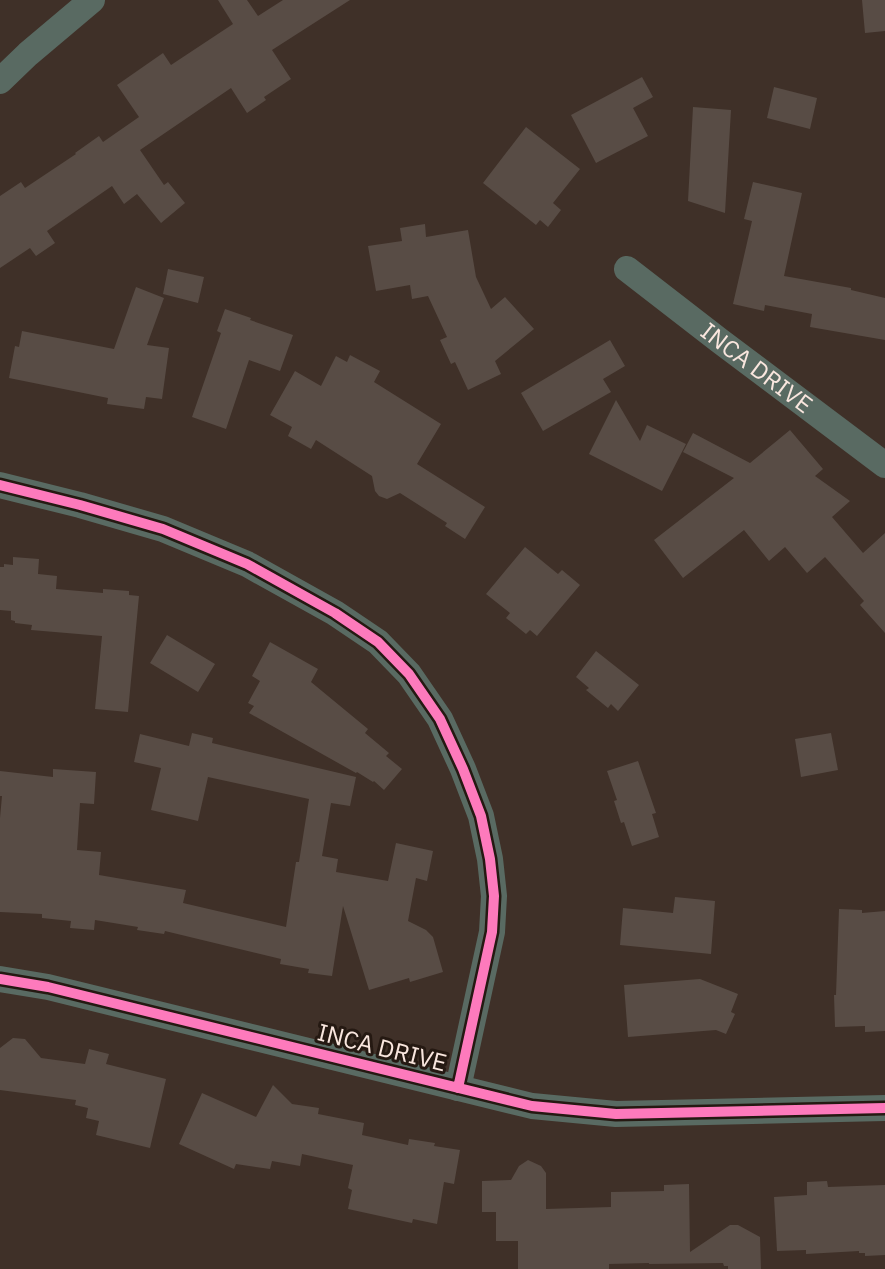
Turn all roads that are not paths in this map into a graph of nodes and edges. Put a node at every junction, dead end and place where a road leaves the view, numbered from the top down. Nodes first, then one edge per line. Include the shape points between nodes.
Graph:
1 (92, 0) edge
2 (0, 81) edge
3 (627, 269) dead end
4 (885, 465) edge
5 (0, 485) edge
6 (0, 979) edge
7 (457, 1088) junction
8 (885, 1108) edge

1 - 2 street
3 - 4 street, INCA DRIVE
5 - 7 street via 163,529 247,564 378,642 409,674 440,719 463,769 481,816 490,859 492,932
6 - 7 street, INCA DRIVE via 48,986
7 - 8 street, INCA DRIVE via 532,1106 616,1114

